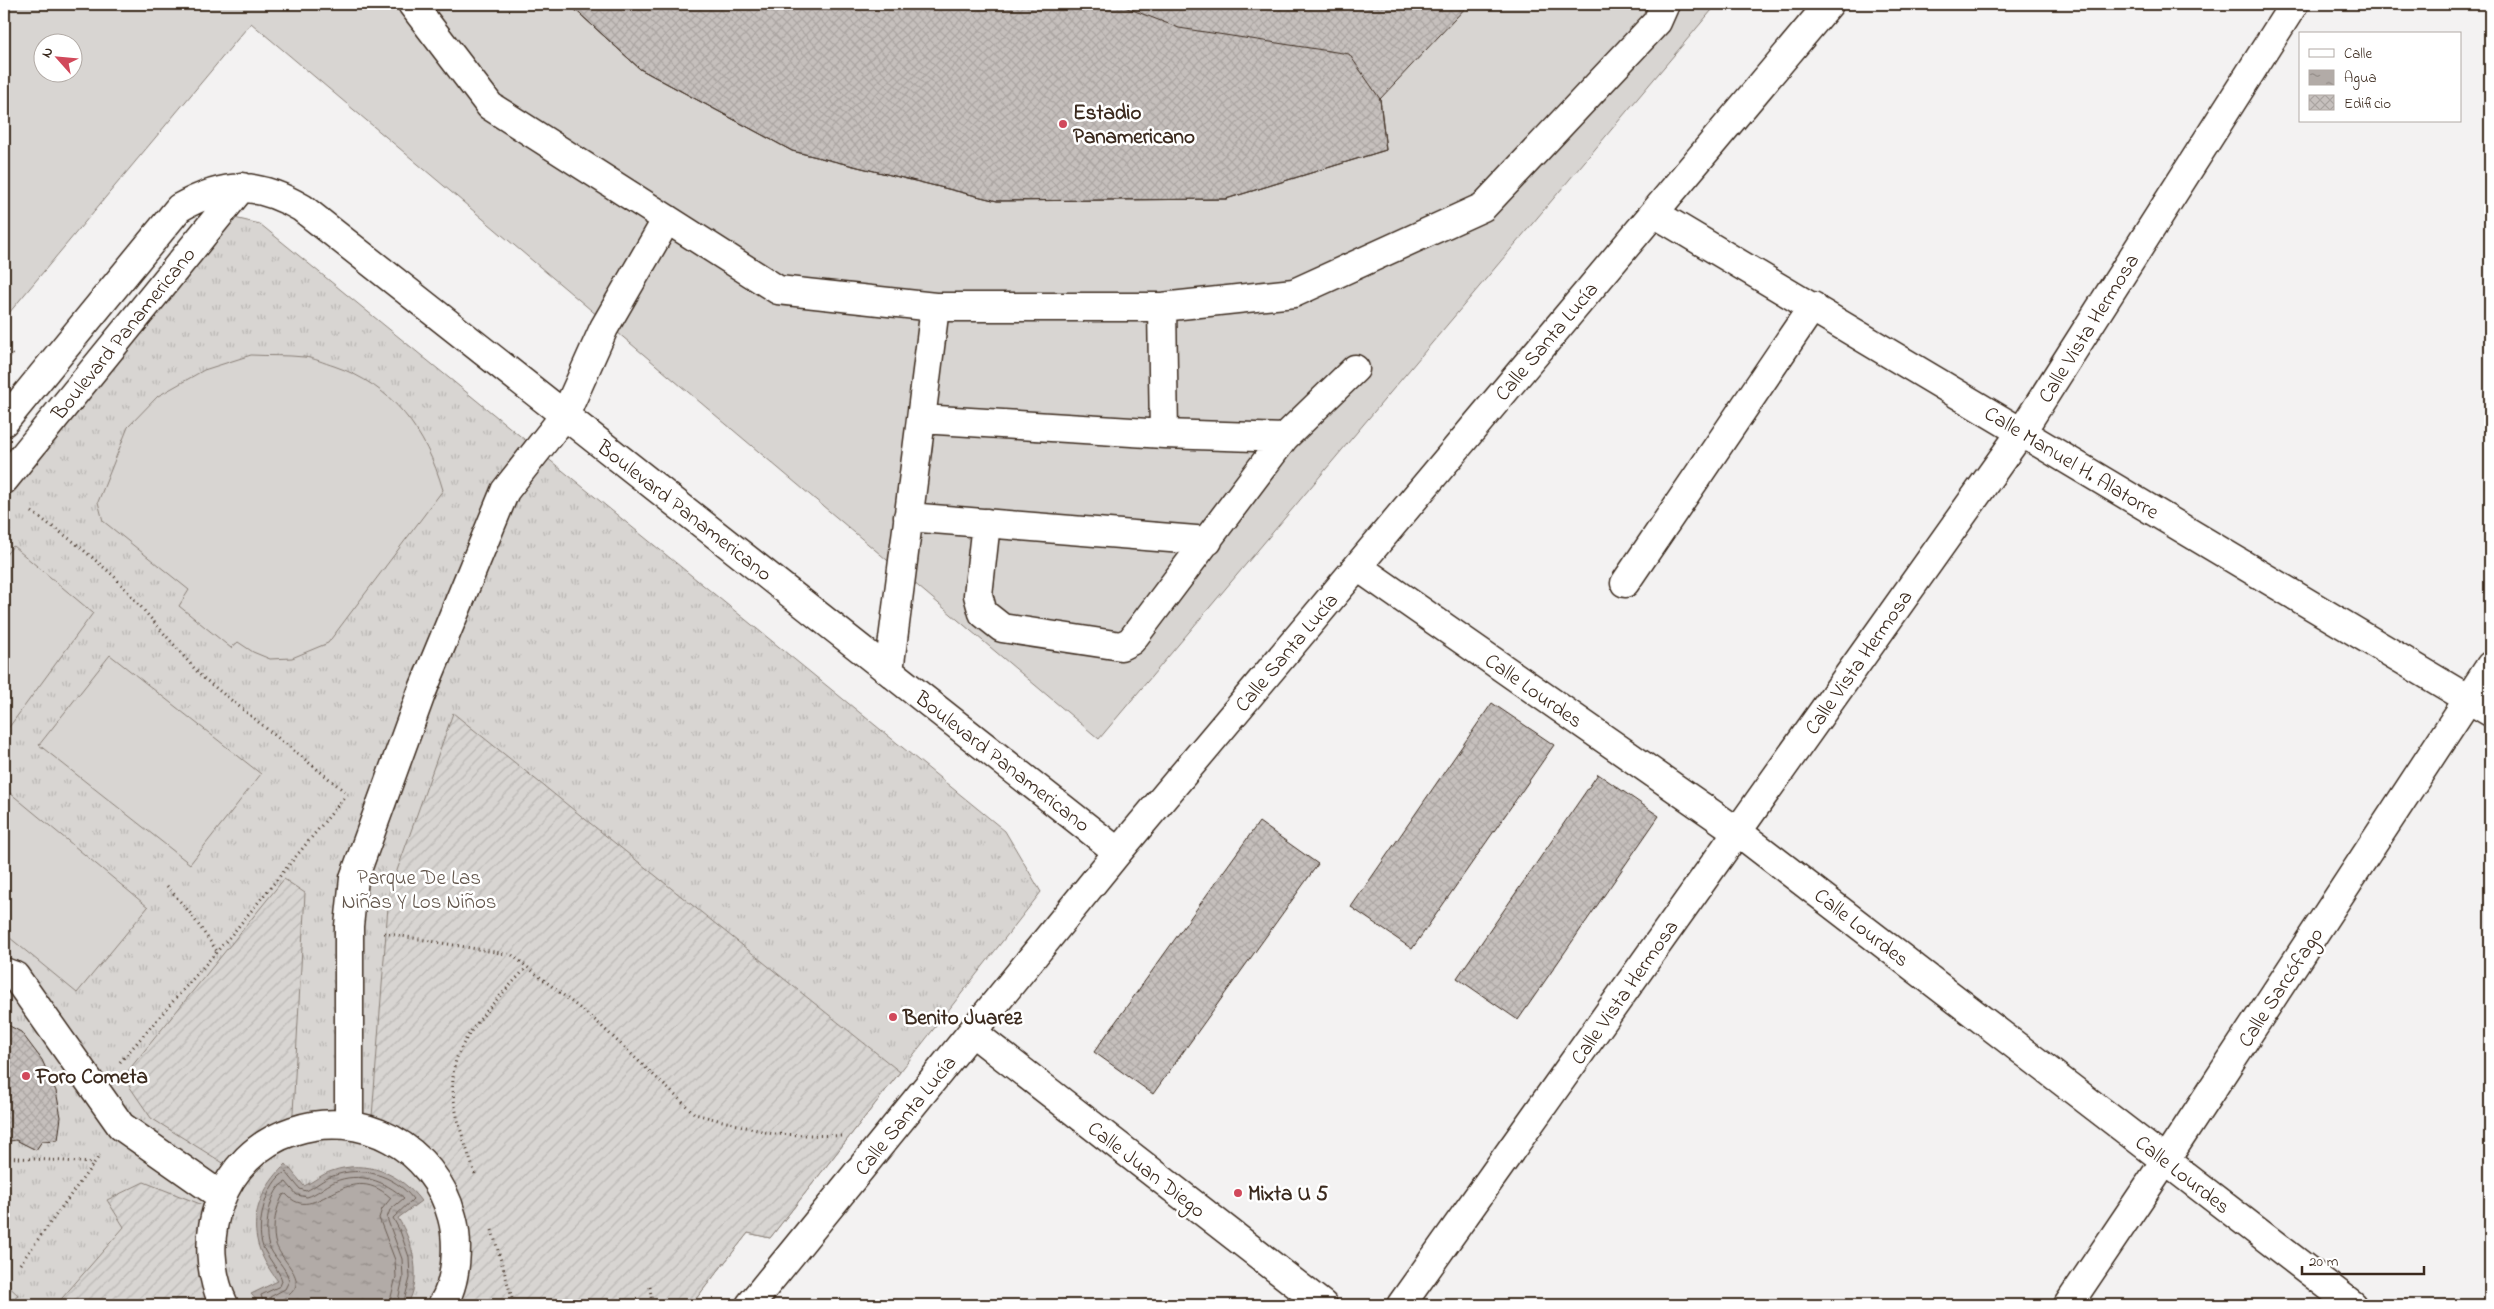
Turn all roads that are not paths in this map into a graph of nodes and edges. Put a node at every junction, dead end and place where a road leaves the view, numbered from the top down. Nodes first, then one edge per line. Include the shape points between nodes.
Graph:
1 (412, 4) edge
2 (1665, 4) edge
3 (1829, 4) edge
4 (2294, 4) edge
5 (242, 187) junction
6 (1654, 212) junction
7 (667, 219) junction
8 (1813, 306) junction
9 (934, 307) junction
10 (1162, 307) junction
11 (1355, 369) dead end
12 (565, 415) junction
13 (921, 419) junction
14 (4, 422) edge
15 (2022, 432) junction
16 (1164, 434) junction
17 (1284, 438) junction
18 (4, 480) edge
19 (908, 518) junction
20 (986, 522) junction
21 (1208, 541) junction
22 (1358, 567) junction
23 (1625, 583) dead end
24 (2490, 666) edge
25 (889, 671) junction
26 (2480, 706) edge
27 (1738, 832) junction
28 (1118, 852) junction
29 (4, 972) edge
30 (972, 1032) junction
31 (349, 1125) junction
32 (2165, 1161) junction
33 (221, 1196) junction
34 (224, 1305) edge
35 (442, 1305) edge
36 (750, 1305) edge
37 (1323, 1305) edge
38 (1401, 1305) edge
39 (2068, 1305) edge
40 (2353, 1305) edge

1 - 7 street via 490,106
2 - 10 street via 1657,22 1483,207 1294,293
3 - 6 street, Calle Santa Lucía
4 - 15 street, Calle Vista Hermosa
5 - 12 street, Boulevard Panamericano via 282,196 302,208
5 - 14 street, Boulevard Panamericano via 219,189 179,208
5 - 18 street, Boulevard Panamericano
6 - 8 street, Calle Manuel H. Alatorre
6 - 22 street, Calle Santa Lucía
7 - 9 street via 778,290
7 - 12 street via 604,328
8 - 15 street, Calle Manuel H. Alatorre
8 - 23 street
9 - 10 street
9 - 13 street
10 - 16 street
11 - 17 street
12 - 25 street, Boulevard Panamericano
12 - 31 street via 506,491 428,676 354,878 349,926
13 - 16 street
13 - 19 street
15 - 26 street, Calle Manuel H. Alatorre
15 - 27 street, Calle Vista Hermosa
16 - 17 street
17 - 21 street
19 - 20 street
19 - 25 street
20 - 21 street
20 - 21 street via 978,595 983,613 1002,628 1121,646 1131,640
22 - 27 street, Calle Lourdes
22 - 28 street, Calle Santa Lucía
24 - 26 street, Calle Sarcófago
25 - 28 street, Boulevard Panamericano
26 - 32 street, Calle Sarcófago
27 - 32 street, Calle Lourdes
27 - 38 street, Calle Vista Hermosa
28 - 30 street, Calle Santa Lucía
29 - 33 street via 15,976 121,1126
30 - 36 street, Calle Santa Lucía
30 - 37 street, Calle Juan Diego
31 - 33 street via 321,1125 292,1131 275,1139 236,1171
31 - 35 street via 392,1138 413,1152 431,1171 448,1203 456,1232 455,1268
32 - 39 street, Calle Sarcófago
32 - 40 street, Calle Lourdes
33 - 34 street via 212,1223 210,1251 217,1289

